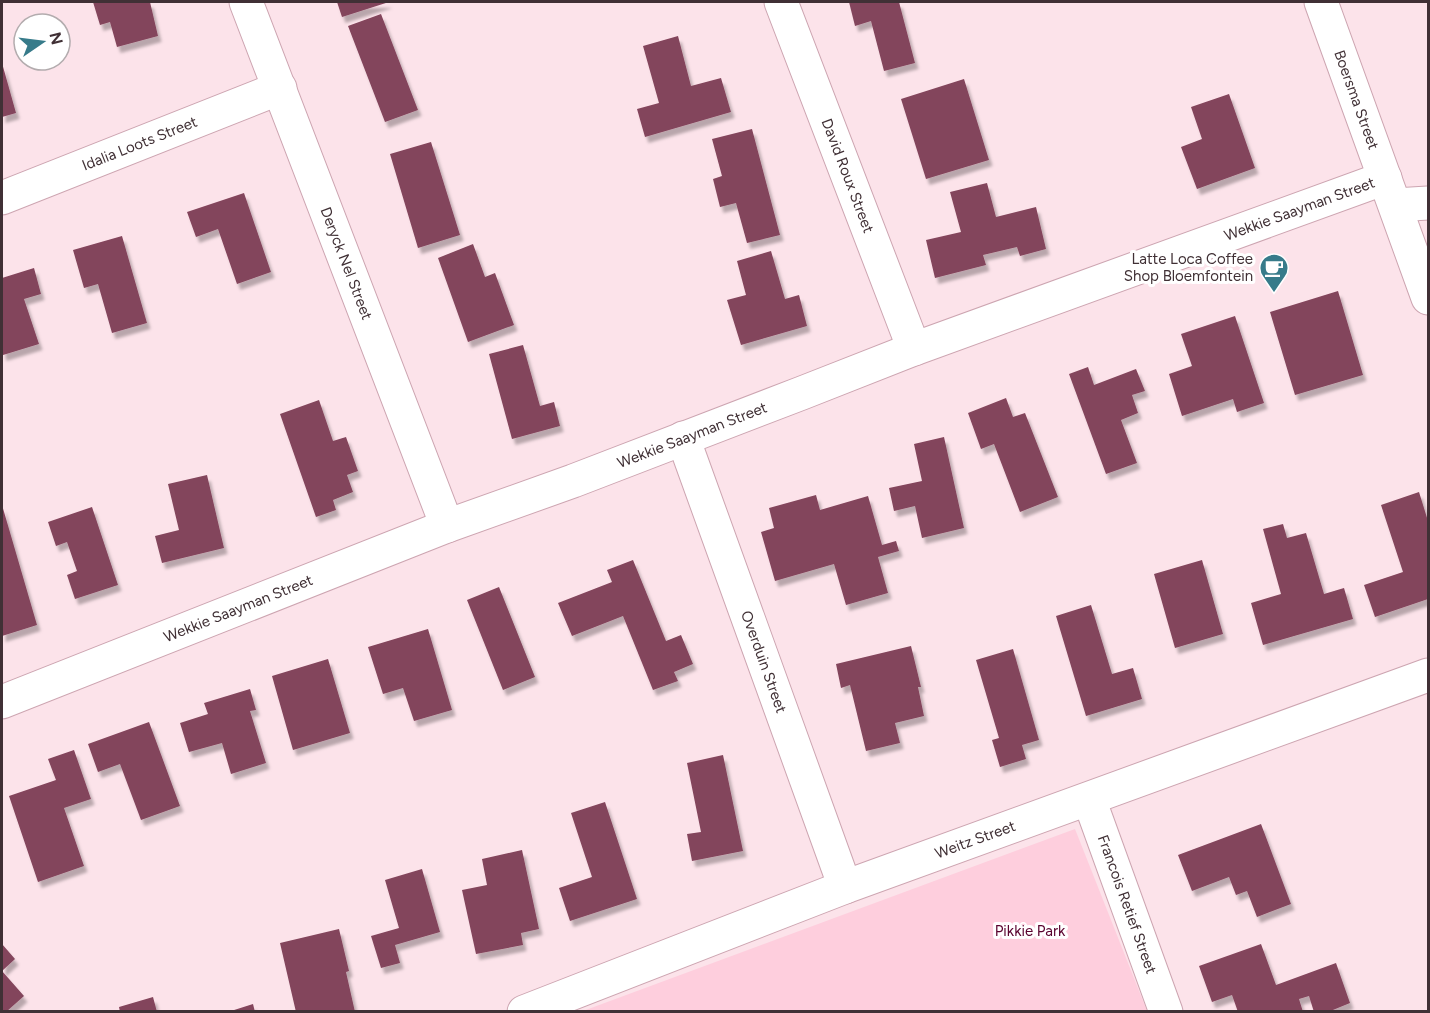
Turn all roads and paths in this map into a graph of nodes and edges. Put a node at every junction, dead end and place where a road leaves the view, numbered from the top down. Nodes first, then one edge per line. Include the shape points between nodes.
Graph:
1 (246, 2) edge
2 (781, 2) edge
3 (1321, 2) edge
4 (280, 88) junction
5 (1390, 191) junction
6 (2, 198) edge
7 (1428, 203) edge
8 (1428, 298) edge
9 (914, 349) junction
10 (683, 438) junction
11 (447, 526) junction
12 (1428, 675) edge
13 (2, 702) edge
14 (1089, 799) junction
15 (845, 887) junction
16 (524, 1011) edge
17 (1166, 1011) edge

1 - 4 street, Deryck Nel Street
2 - 9 street, David Roux Street
3 - 5 street, Boersma Street
4 - 6 street, Idalia Loots Street
4 - 11 street, Deryck Nel Street
5 - 7 street, Wekkie Saayman Street
5 - 8 street, Boersma Street
5 - 9 street, Wekkie Saayman Street
9 - 10 street, Wekkie Saayman Street
10 - 11 street, Wekkie Saayman Street
10 - 15 street, Overduin Street
11 - 13 street, Wekkie Saayman Street
12 - 14 street, Weitz Street
14 - 15 street, Weitz Street
14 - 17 street, Francois Retief Street
15 - 16 street, Weitz Street

